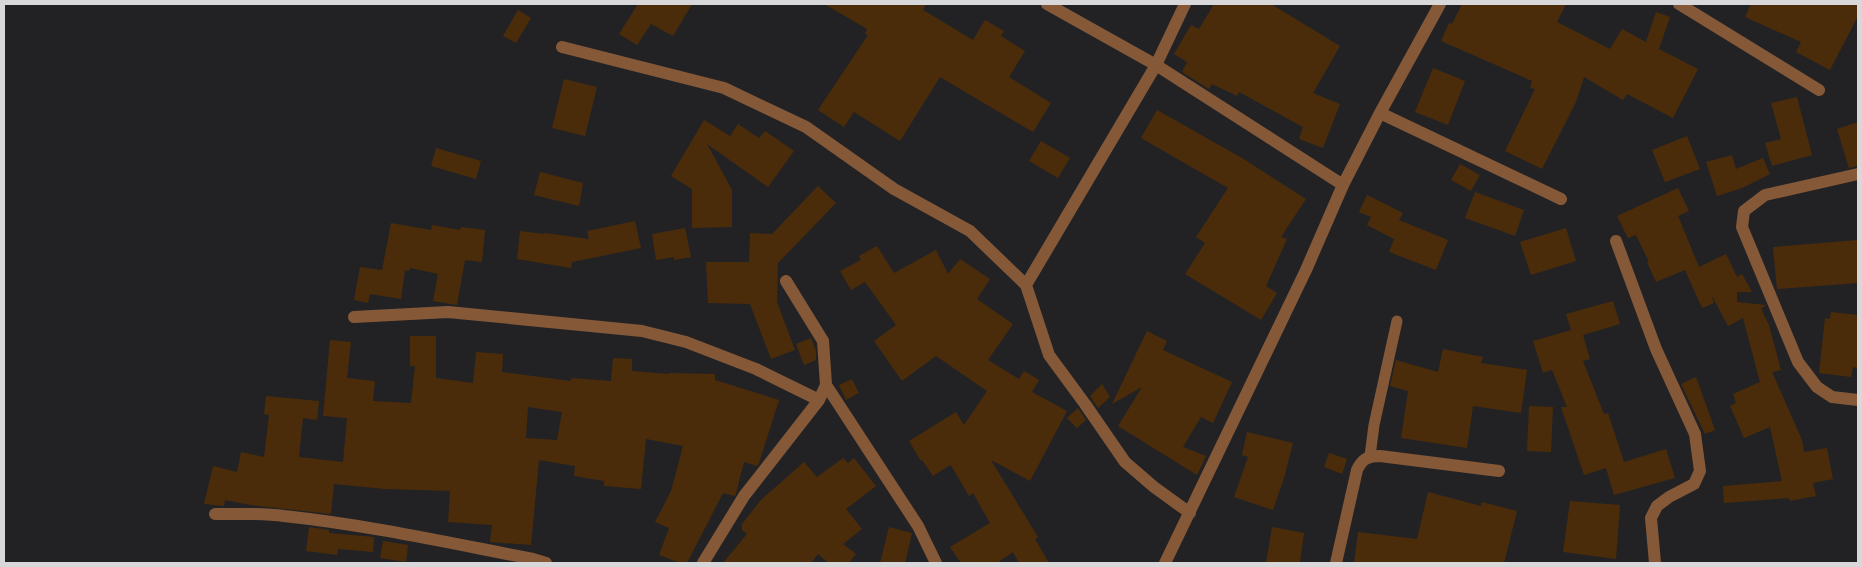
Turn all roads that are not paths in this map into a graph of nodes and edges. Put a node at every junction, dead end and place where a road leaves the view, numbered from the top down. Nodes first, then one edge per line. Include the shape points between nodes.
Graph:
1 (1047, 4) edge
2 (1185, 4) edge
3 (1440, 4) edge
4 (1679, 4) edge
5 (562, 47) dead end
6 (1156, 66) junction
7 (1819, 90) dead end
8 (1380, 113) junction
9 (1858, 174) edge
10 (1343, 185) junction
11 (1560, 199) dead end
12 (1616, 241) dead end
13 (786, 281) dead end
14 (1026, 285) junction
15 (354, 317) dead end
16 (1397, 321) dead end
17 (826, 385) junction
18 (819, 400) junction
19 (1858, 400) edge
20 (1370, 456) junction
21 (1499, 471) dead end
22 (215, 514) dead end
23 (1190, 514) junction
24 (546, 563) edge
25 (704, 563) edge
26 (936, 563) edge
27 (1165, 563) edge
28 (1336, 563) edge
29 (1655, 563) edge

1 - 6 street
2 - 6 street
3 - 8 street
4 - 7 street
5 - 14 street via 724,88 806,127 894,189 970,231
6 - 10 street
6 - 14 street
8 - 10 street
8 - 11 street
9 - 19 street via 1765,195 1744,211 1742,227 1798,362 1817,387 1832,397
10 - 23 street
12 - 29 street via 1656,349 1694,434 1700,470 1694,484 1657,506 1651,518
13 - 17 street via 823,341
14 - 23 street via 1049,355 1114,447 1125,462
15 - 18 street via 448,312 642,331 686,342 756,368
16 - 20 lane
17 - 18 street
17 - 26 street via 918,526
18 - 25 street via 744,496
20 - 21 street
20 - 28 street via 1361,461 1357,470
22 - 24 street via 282,515 363,526
23 - 27 street

